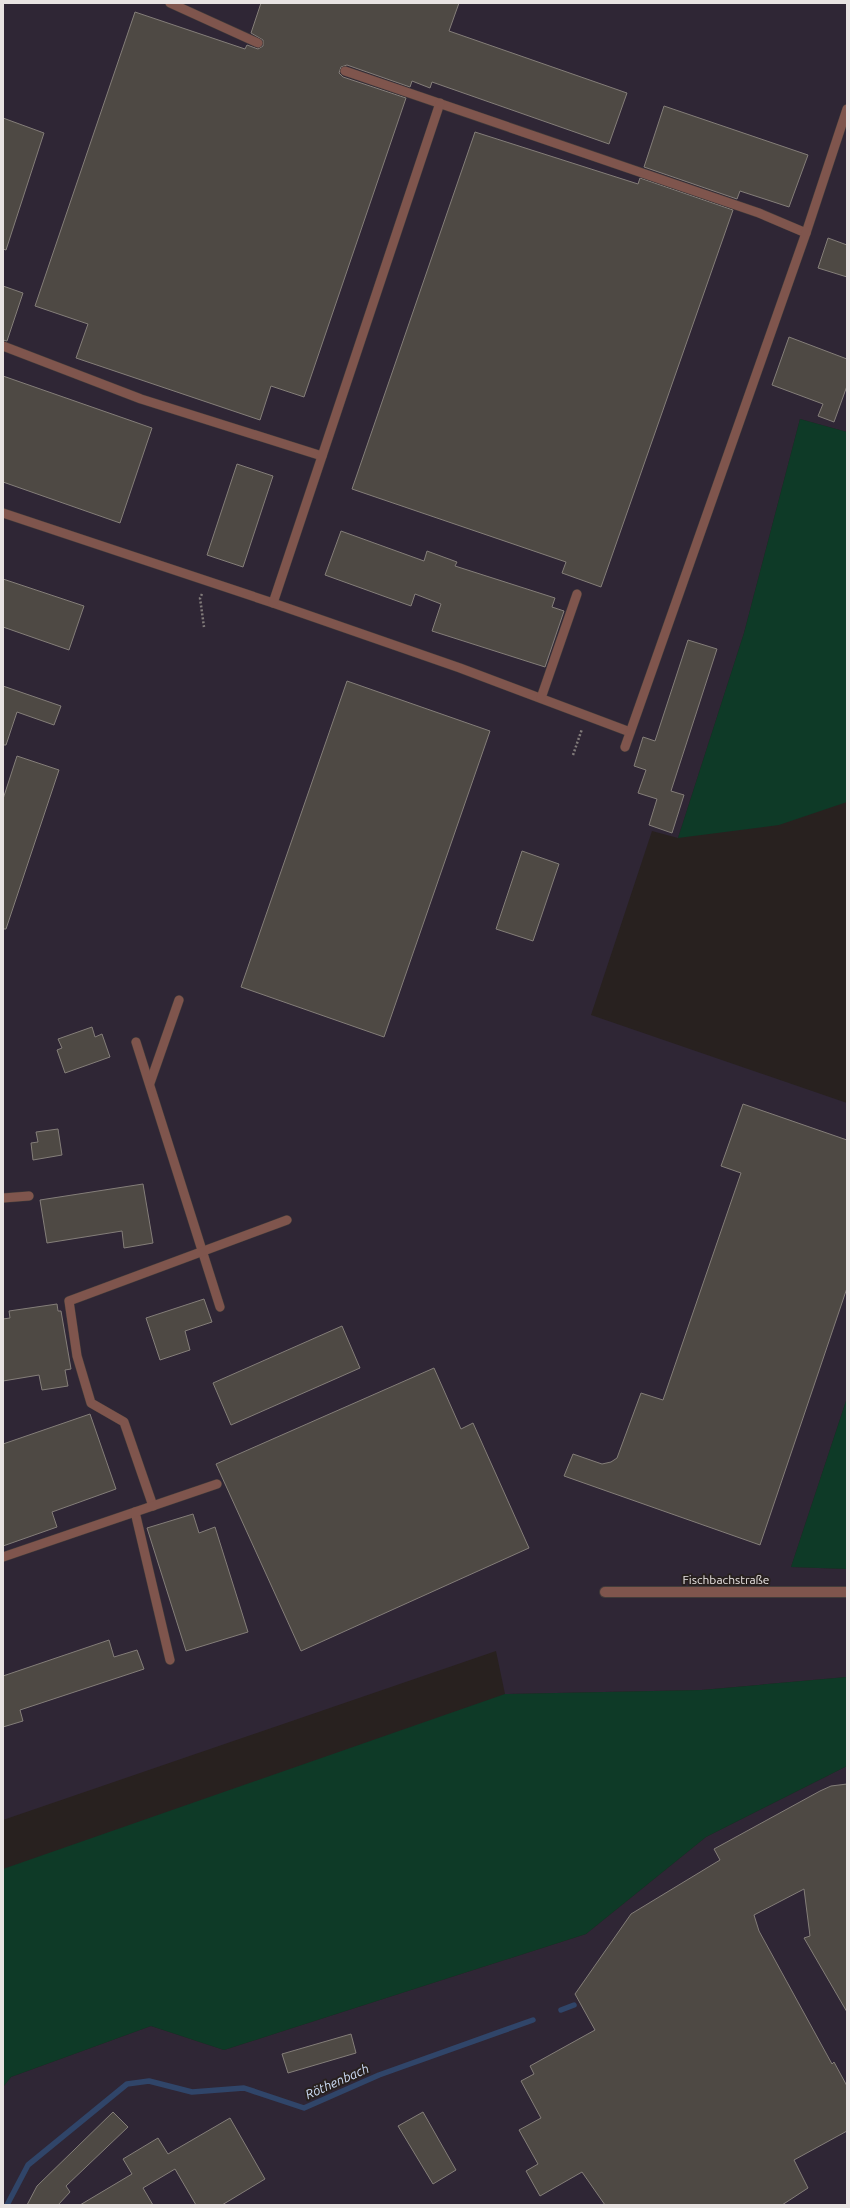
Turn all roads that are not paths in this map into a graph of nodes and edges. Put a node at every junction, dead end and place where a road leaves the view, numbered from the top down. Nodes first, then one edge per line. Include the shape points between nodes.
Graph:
1 (170, 3) edge
2 (258, 43) dead end
3 (345, 71) dead end
4 (440, 103) junction
5 (847, 109) edge
6 (806, 233) junction
7 (3, 346) edge
8 (322, 456) junction
9 (3, 514) edge
10 (577, 594) dead end
11 (273, 603) junction
12 (541, 698) junction
13 (630, 732) junction
14 (625, 747) dead end
15 (179, 1000) dead end
16 (136, 1042) dead end
17 (150, 1084) junction
18 (29, 1196) dead end
19 (3, 1198) edge
20 (287, 1220) dead end
21 (202, 1252) junction
22 (220, 1307) dead end
23 (217, 1484) dead end
24 (153, 1506) junction
25 (135, 1512) junction
26 (3, 1557) edge
27 (605, 1592) dead end
28 (847, 1592) edge
29 (170, 1660) dead end

1 - 2 lane
3 - 4 lane
4 - 6 lane via 759,213
4 - 8 lane
5 - 6 lane
6 - 13 lane
7 - 8 lane via 141,399
8 - 11 lane
9 - 11 lane
10 - 12 lane
11 - 12 lane
12 - 13 lane
13 - 14 lane
15 - 17 lane
16 - 17 lane
17 - 21 lane
18 - 19 lane
20 - 21 lane
21 - 22 lane
21 - 24 lane via 69,1301 77,1356 91,1403 124,1422
23 - 24 lane
24 - 25 lane
25 - 26 lane
25 - 29 lane
27 - 28 street, Fischbachstraße

